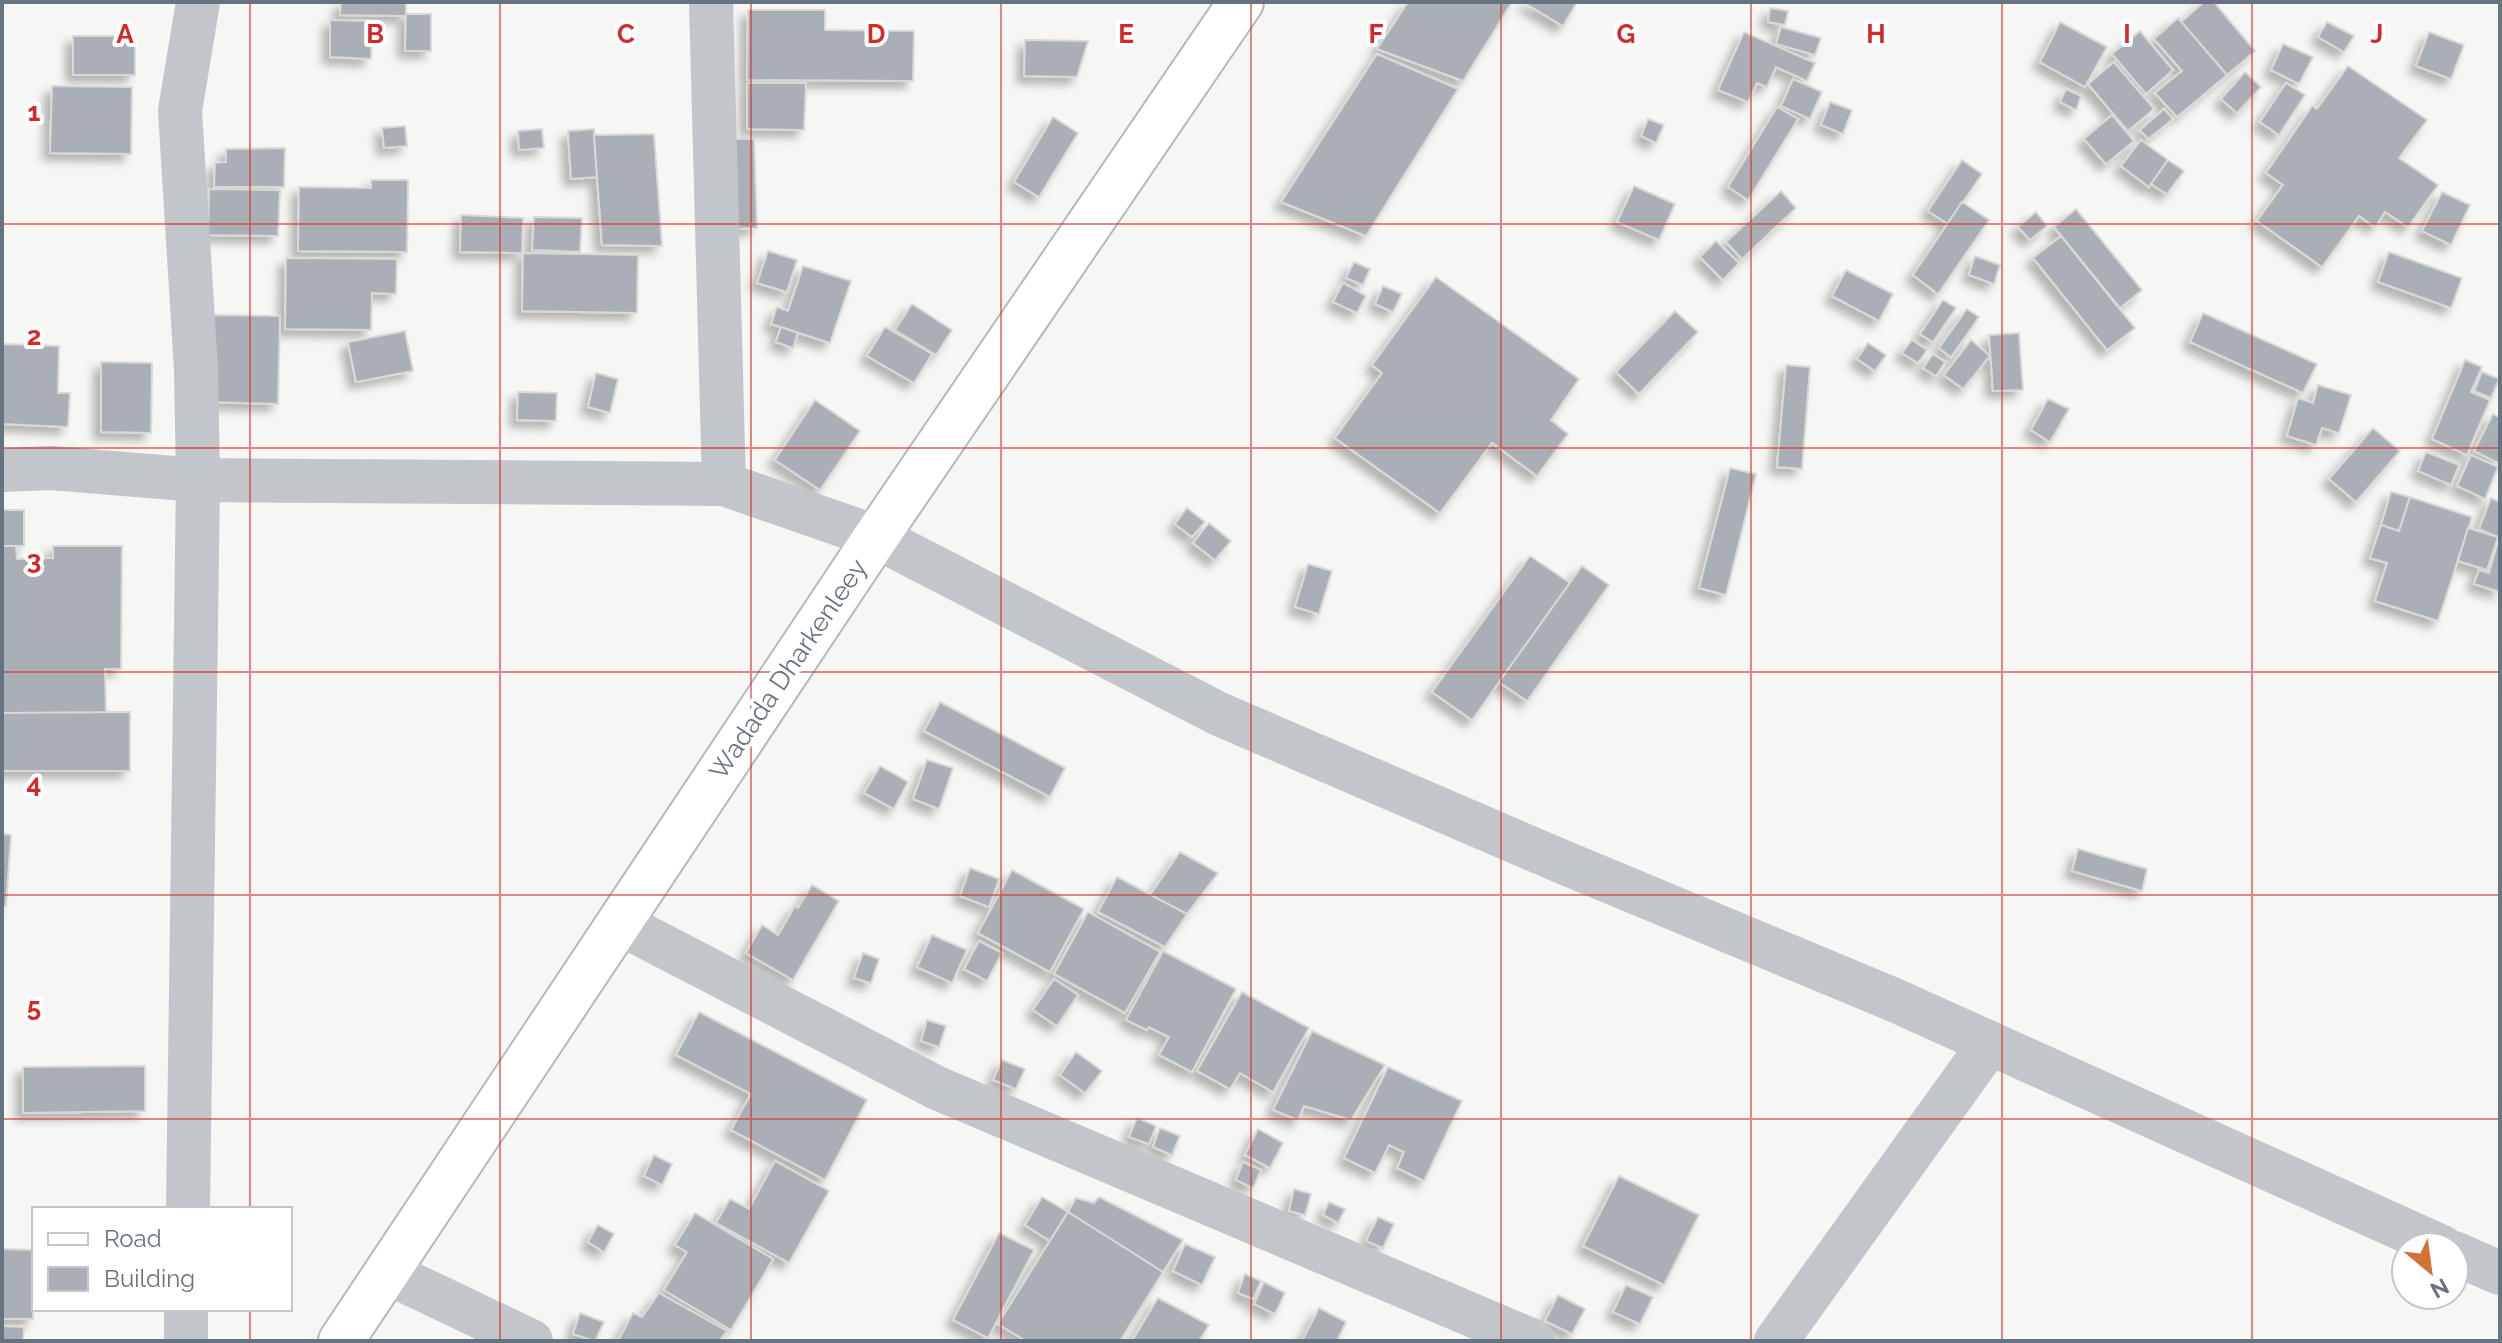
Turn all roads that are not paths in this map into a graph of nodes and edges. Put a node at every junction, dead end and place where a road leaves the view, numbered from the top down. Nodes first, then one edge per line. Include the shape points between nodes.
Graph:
1 (198, 2) edge
2 (711, 2) edge
3 (1241, 2) edge
4 (2, 470) edge
5 (198, 480) junction
6 (724, 484) junction
7 (876, 537) junction
8 (619, 923) junction
9 (1990, 1043) junction
10 (188, 1207) edge
11 (2407, 1231) edge
12 (2470, 1260) edge
13 (388, 1273) junction
14 (2500, 1273) edge
15 (186, 1311) edge
16 (186, 1341) edge
17 (341, 1341) edge
18 (531, 1341) edge
19 (1533, 1341) edge
20 (1776, 1341) edge

1 - 5 street via 180,111
2 - 6 street
3 - 7 main road, Wadada Dharkenleey
4 - 5 street via 51,468
5 - 6 street
5 - 10 street
6 - 7 street
7 - 8 main road, Wadada Dharkenleey
7 - 9 street via 1219,714
8 - 13 main road, Wadada Dharkenleey
8 - 19 street via 937,1088
9 - 11 street
9 - 20 street
12 - 14 street
13 - 17 main road, Wadada Dharkenleey
13 - 18 street
15 - 16 street

